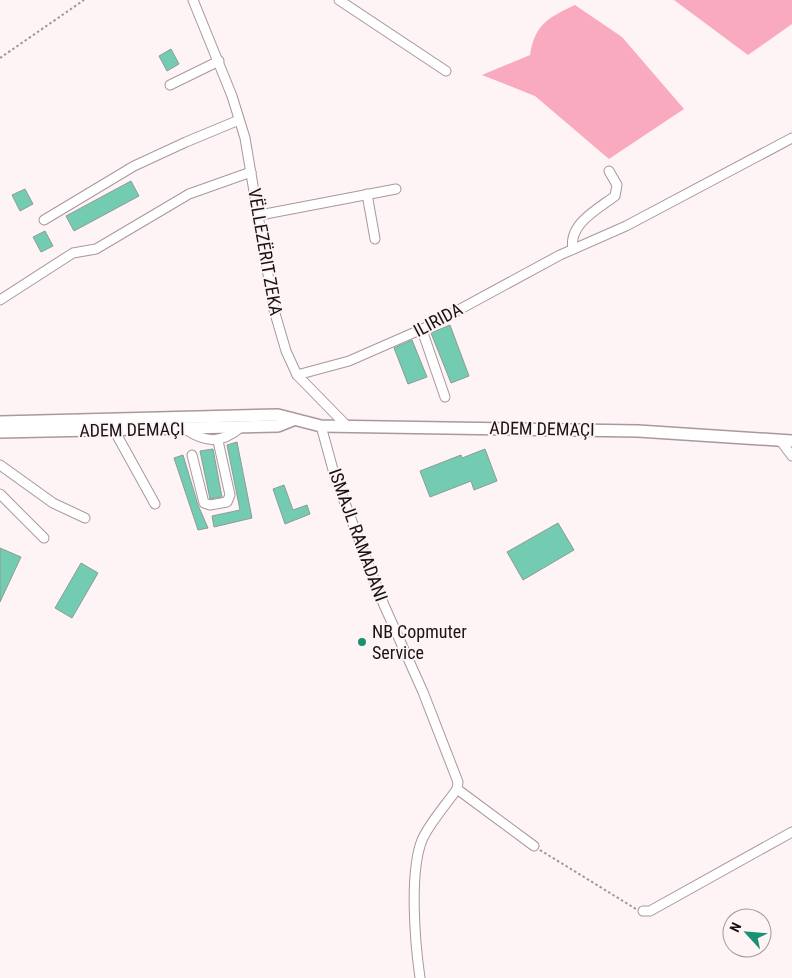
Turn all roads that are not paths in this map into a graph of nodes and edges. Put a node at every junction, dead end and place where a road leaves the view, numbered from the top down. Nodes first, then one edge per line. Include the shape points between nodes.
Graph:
1 (194, 0) edge
2 (339, 0) edge
3 (218, 61) junction
4 (446, 71) dead end
5 (170, 85) dead end
6 (239, 120) junction
7 (792, 138) edge
8 (609, 171) dead end
9 (251, 172) junction
10 (396, 189) dead end
11 (367, 194) junction
12 (260, 215) junction
13 (44, 220) dead end
14 (375, 239) dead end
15 (573, 250) junction
16 (0, 300) edge
17 (422, 330) junction
18 (297, 375) junction
19 (445, 397) dead end
20 (293, 420) junction
21 (0, 422) edge
22 (346, 425) junction
23 (321, 426) junction
24 (241, 427) junction
25 (185, 428) junction
26 (114, 430) junction
27 (0, 432) edge
28 (780, 440) junction
29 (218, 441) junction
30 (792, 441) edge
31 (192, 455) dead end
32 (792, 456) edge
33 (0, 465) edge
34 (0, 494) edge
35 (155, 504) dead end
36 (84, 518) dead end
37 (44, 538) dead end
38 (457, 789) junction
39 (792, 832) edge
40 (534, 846) road end
41 (643, 911) road end
42 (420, 978) edge

1 - 3 street, VËLLEZËRIT ZEKA
2 - 4 street
3 - 5 street
3 - 6 street, VËLLEZËRIT ZEKA
6 - 9 street, VËLLEZËRIT ZEKA
6 - 13 street via 134,166
7 - 15 street, ILIRIDA via 626,226
8 - 15 street via 617,185 615,196 580,223 573,238
9 - 12 street, VËLLEZËRIT ZEKA
9 - 16 street via 189,194 96,248 73,252
10 - 11 street
11 - 12 street
11 - 14 street
12 - 18 street, VËLLEZËRIT ZEKA via 280,334
15 - 17 street, ILIRIDA
17 - 18 street, ILIRIDA via 349,361
17 - 19 street
18 - 22 street, VËLLEZËRIT ZEKA
20 - 21 main road, ADEM DEMAÇI via 278,416
20 - 23 main road, ADEM DEMAÇI
20 - 24 main road, ADEM DEMAÇI via 278,426
22 - 23 main road, ADEM DEMAÇI
22 - 28 main road, ADEM DEMAÇI via 638,431
23 - 38 street, ISMAJL RAMADANI via 335,477 384,605 457,776
24 - 25 main road, ADEM DEMAÇI
24 - 29 street
25 - 26 main road, ADEM DEMAÇI
25 - 29 street via 205,440
26 - 27 main road, ADEM DEMAÇI
26 - 35 street
28 - 30 main road, ADEM DEMAÇI
28 - 32 street
29 - 31 street via 230,495 227,502 210,506 204,503
33 - 36 street via 53,503
34 - 37 street
38 - 40 street
38 - 42 street via 422,840 415,904
39 - 41 street via 650,911

